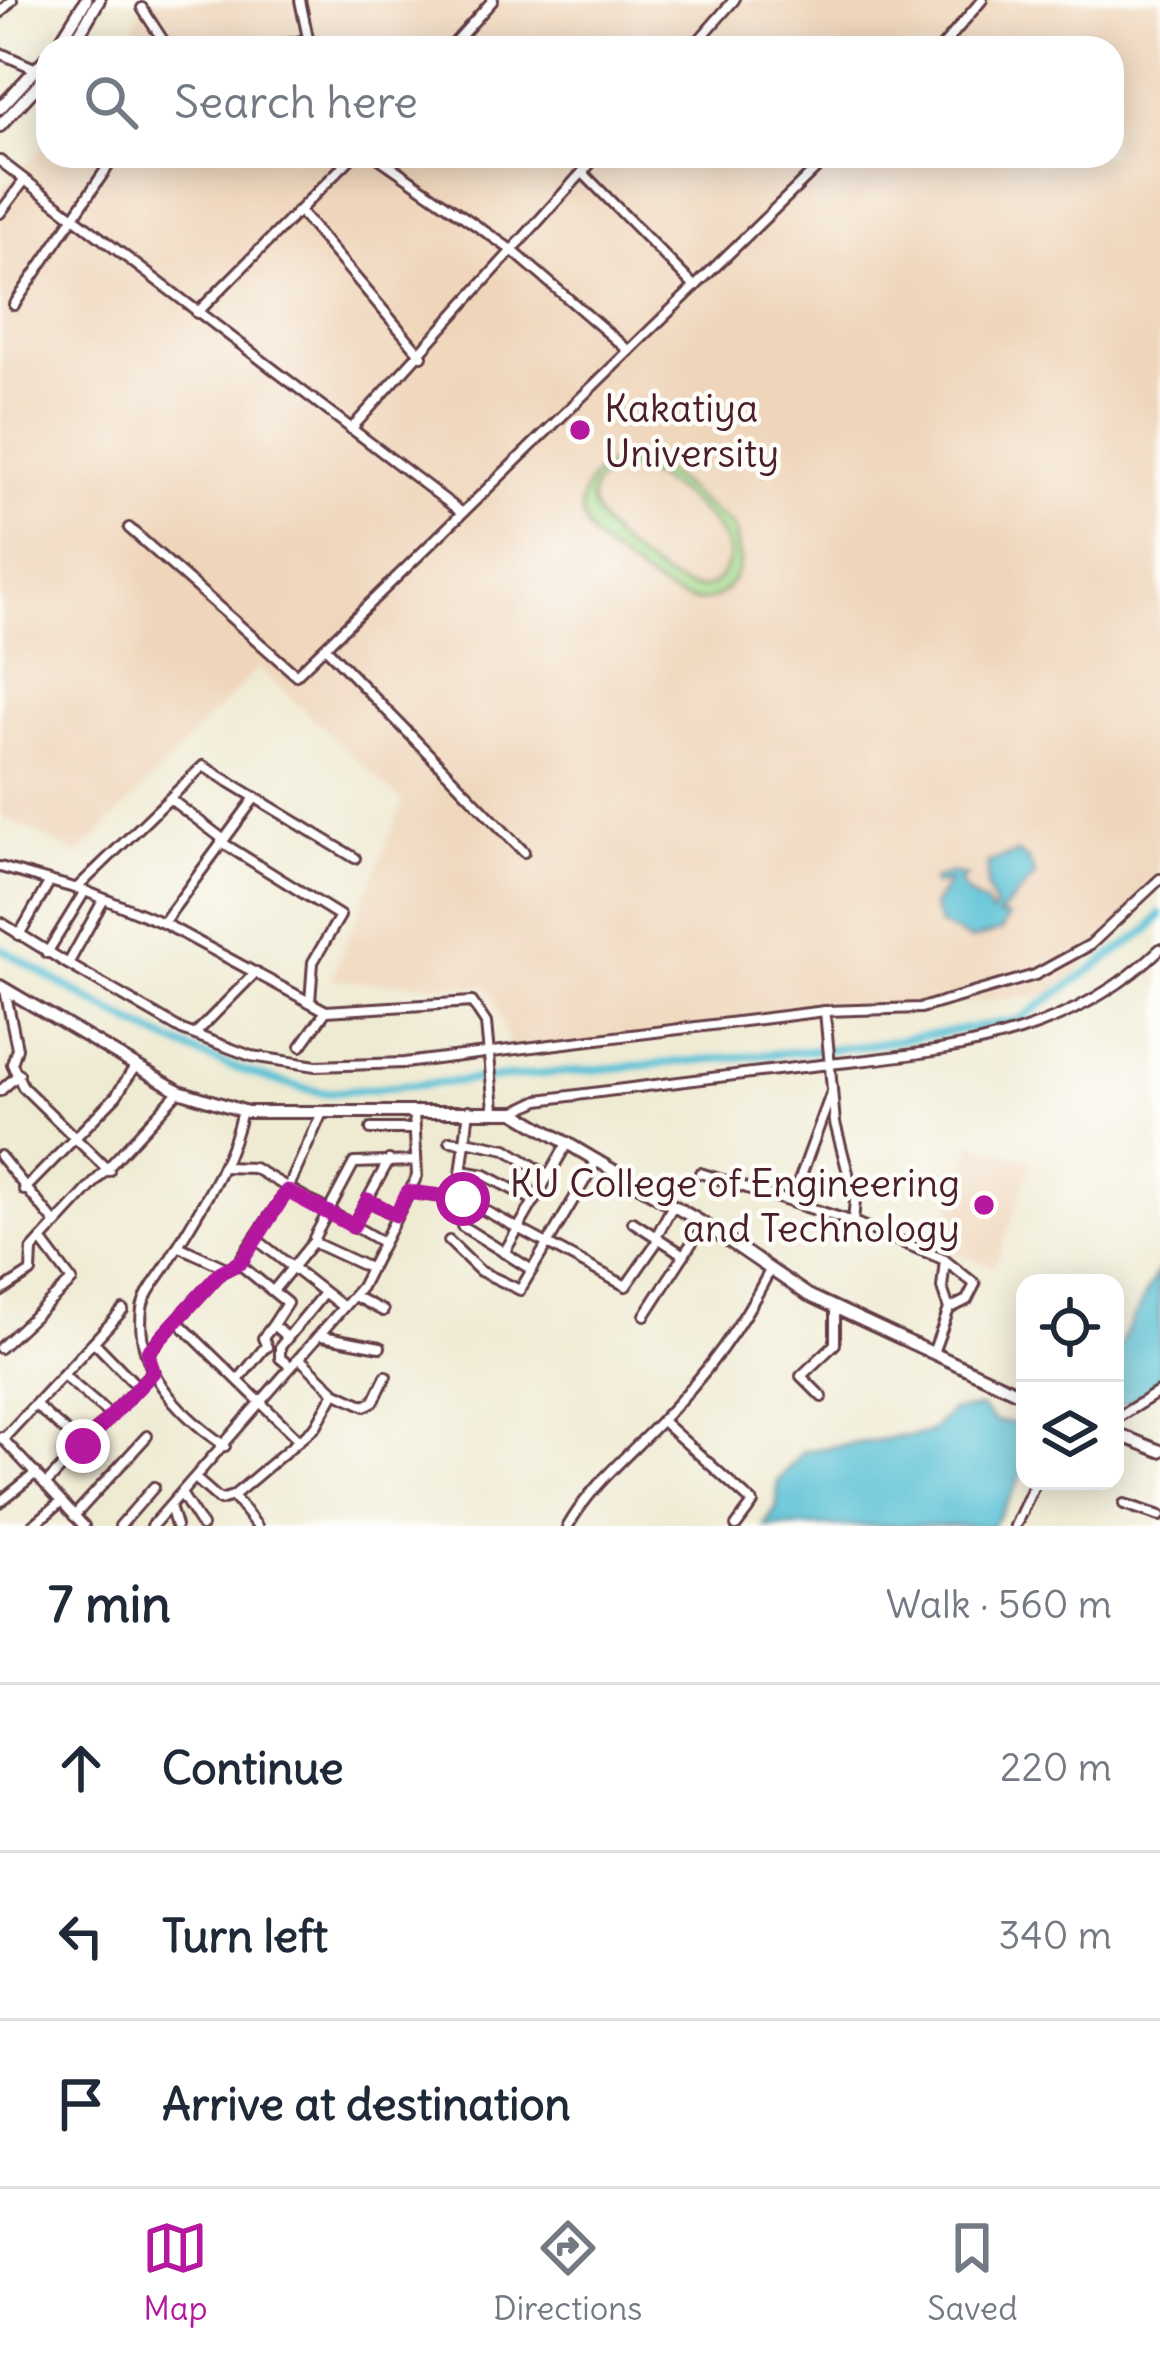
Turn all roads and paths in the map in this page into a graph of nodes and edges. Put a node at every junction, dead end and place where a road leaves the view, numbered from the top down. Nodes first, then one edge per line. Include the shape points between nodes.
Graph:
1 (12, 0) edge
2 (86, 0) edge
3 (99, 0) edge
4 (300, 0) edge
5 (493, 0) edge
6 (734, 0) edge
7 (982, 0) edge
8 (142, 8) dead end
9 (0, 13) edge
10 (64, 36) edge
11 (78, 36) edge
12 (160, 36) edge
13 (307, 36) edge
14 (461, 36) edge
15 (702, 36) edge
16 (951, 36) edge
17 (0, 53) edge
18 (36, 69) edge
19 (36, 77) edge
20 (36, 80) edge
21 (0, 108) edge
22 (0, 126) edge
23 (0, 161) edge
24 (107, 168) edge
25 (342, 168) edge
26 (393, 168) edge
27 (587, 168) edge
28 (817, 168) edge
29 (583, 173) junction
30 (24, 181) junction
31 (0, 213) edge
32 (301, 213) junction
33 (73, 218) junction
34 (513, 251) junction
35 (695, 287) junction
36 (14, 304) dead end
37 (197, 314) junction
38 (629, 351) junction
39 (422, 356) junction
40 (351, 429) junction
41 (461, 512) junction
42 (129, 528) dead end
43 (325, 647) junction
44 (170, 799) junction
45 (254, 799) junction
46 (222, 840) junction
47 (524, 852) dead end
48 (355, 858) dead end
49 (0, 866) edge
50 (1160, 879) edge
51 (50, 881) junction
52 (81, 890) junction
53 (104, 899) junction
54 (0, 922) edge
55 (163, 923) junction
56 (19, 935) junction
57 (1160, 950) edge
58 (47, 953) junction
59 (68, 964) junction
60 (256, 972) junction
61 (2, 987) edge
62 (310, 1002) junction
63 (326, 1011) junction
64 (826, 1017) junction
65 (195, 1034) junction
66 (301, 1046) dead end
67 (487, 1056) junction
68 (831, 1064) junction
69 (134, 1068) junction
70 (20, 1074) junction
71 (0, 1076) edge
72 (9, 1084) junction
73 (0, 1091) edge
74 (179, 1091) junction
75 (831, 1093) junction
76 (493, 1105) junction
77 (469, 1108) junction
78 (242, 1110) junction
79 (414, 1112) junction
80 (514, 1112) junction
81 (321, 1115) junction
82 (370, 1129) dead end
83 (415, 1130) junction
84 (77, 1139) junction
85 (450, 1141) dead end
86 (569, 1141) junction
87 (466, 1142) junction
88 (598, 1159) junction
89 (1, 1160) edge
90 (389, 1160) junction
91 (416, 1161) junction
92 (223, 1167) junction
93 (109, 1171) junction
94 (463, 1171) junction
95 (700, 1173) dead end
96 (550, 1175) junction
97 (24, 1190) junction
98 (287, 1191) junction
99 (408, 1192) junction
100 (460, 1198) junction
101 (368, 1200) junction
102 (792, 1201) junction
103 (535, 1202) junction
104 (674, 1205) junction
105 (328, 1213) junction
106 (396, 1215) junction
107 (633, 1222) dead end
108 (853, 1222) junction
109 (56, 1224) junction
110 (704, 1224) junction
111 (353, 1226) junction
112 (518, 1229) junction
113 (658, 1238) junction
114 (256, 1239) junction
115 (41, 1240) junction
116 (449, 1241) dead end
117 (313, 1242) junction
118 (382, 1242) junction
119 (546, 1245) junction
120 (178, 1246) junction
121 (504, 1253) junction
122 (684, 1255) junction
123 (945, 1260) junction
124 (241, 1262) junction
125 (226, 1268) junction
126 (292, 1268) junction
127 (369, 1268) junction
128 (532, 1270) junction
129 (769, 1272) junction
130 (0, 1292) edge
131 (272, 1292) junction
132 (324, 1293) junction
133 (354, 1296) junction
134 (315, 1304) junction
135 (343, 1307) junction
136 (949, 1309) junction
137 (123, 1310) dead end
138 (835, 1310) junction
139 (383, 1311) dead end
140 (645, 1315) dead end
141 (333, 1319) junction
142 (179, 1323) junction
143 (273, 1325) junction
144 (321, 1336) junction
145 (287, 1337) junction
146 (94, 1342) junction
147 (266, 1346) junction
148 (380, 1347) dead end
149 (0, 1348) edge
150 (148, 1352) junction
151 (279, 1354) junction
152 (932, 1354) junction
153 (300, 1359) junction
154 (291, 1367) junction
155 (153, 1372) junction
156 (63, 1375) junction
157 (386, 1376) dead end
158 (239, 1379) junction
159 (138, 1388) junction
160 (1160, 1391) edge
161 (335, 1392) junction
162 (1016, 1392) edge
163 (821, 1397) dead end
164 (262, 1401) junction
165 (35, 1405) junction
166 (1124, 1413) edge
167 (111, 1416) junction
168 (662, 1421) junction
169 (147, 1436) dead end
170 (2, 1437) edge
171 (1124, 1437) edge
172 (1160, 1438) edge
173 (299, 1440) junction
174 (83, 1446) junction
175 (225, 1446) junction
176 (1154, 1449) edge
177 (36, 1473) junction
178 (196, 1479) junction
179 (47, 1483) junction
180 (154, 1487) dead end
181 (1032, 1490) edge
182 (182, 1495) junction
183 (233, 1496) junction
184 (0, 1502) edge
185 (61, 1502) junction
186 (1124, 1504) dead end
187 (170, 1506) junction
188 (74, 1516) junction
189 (1160, 1516) edge
190 (32, 1526) edge
191 (84, 1526) edge
192 (120, 1526) edge
193 (152, 1526) edge
194 (176, 1526) edge
195 (202, 1526) edge
196 (257, 1526) edge
197 (568, 1526) edge
198 (736, 1526) edge
199 (1015, 1526) edge

1 - 9 street
2 - 10 street
3 - 11 street
4 - 13 street
5 - 14 street
6 - 15 street
7 - 16 street
8 - 12 street
17 - 18 street
19 - 21 street
20 - 22 street
23 - 30 street
24 - 33 street
25 - 32 street
26 - 34 street
27 - 29 street
28 - 35 street
29 - 34 street
29 - 35 street
30 - 31 street
30 - 33 street
32 - 37 street
32 - 39 street
33 - 36 street
33 - 37 street
34 - 38 street
34 - 39 street
35 - 38 street
37 - 40 street
38 - 41 street
39 - 40 street
40 - 41 street
41 - 43 street
42 - 43 street via 296,675
43 - 47 street
44 - 45 street via 203,766
44 - 46 street
44 - 52 street
45 - 46 street
45 - 48 street
46 - 55 street
46 - 62 street via 340,916 313,962
49 - 51 street
50 - 64 street via 1090,945 1035,975 921,1008
51 - 52 street
51 - 56 street
52 - 53 street
52 - 58 street
53 - 55 street
53 - 59 street
54 - 56 street
55 - 60 street
56 - 58 street
57 - 68 street via 1097,998 998,1041
58 - 59 street
59 - 65 street
60 - 62 street
60 - 65 street
61 - 69 street
61 - 70 street
62 - 63 street
63 - 66 street
63 - 67 street via 472,1002 486,1023
64 - 67 street
64 - 68 street
65 - 67 street via 251,1056 316,1066
67 - 76 street
68 - 75 street
68 - 80 street via 539,1100
69 - 74 street
69 - 84 street
70 - 72 street
70 - 84 street via 23,1087
71 - 72 street
72 - 73 street
74 - 78 street
74 - 93 street
75 - 102 street
75 - 108 street via 856,1200
76 - 77 street
76 - 80 street
77 - 79 street
77 - 87 street
78 - 81 street
78 - 92 street
79 - 81 street
79 - 83 street
80 - 86 street
81 - 98 street
82 - 83 street
83 - 91 street
84 - 93 street
84 - 97 street
85 - 87 street
86 - 88 street
86 - 96 street
87 - 94 street
87 - 96 street via 506,1149
88 - 104 street
88 - 119 street
89 - 97 street
90 - 91 street
90 - 101 street
90 - 105 street via 354,1163
91 - 99 street
92 - 98 street via 254,1168
92 - 120 street
93 - 109 street
94 - 100 street
94 - 103 street
95 - 102 street
96 - 103 street
97 - 109 street
98 - 105 street
98 - 114 street
99 - 100 street
99 - 106 street
100 - 112 street
100 - 121 street via 460,1224
101 - 106 street
101 - 111 street
102 - 108 street
103 - 112 street
104 - 110 street
104 - 113 street
105 - 111 street
105 - 117 street
106 - 118 street
107 - 113 street
108 - 123 street
109 - 115 street
110 - 122 street
110 - 129 street
111 - 118 street
112 - 119 street
112 - 121 street
113 - 119 street via 626,1286
113 - 122 street
114 - 124 street
114 - 126 street
115 - 130 street via 31,1252 33,1270
115 - 149 street via 72,1281
116 - 128 street via 513,1291
117 - 126 street
117 - 127 street
118 - 127 street
119 - 128 street
120 - 125 street
120 - 150 street via 144,1304
121 - 128 street
122 - 140 street
123 - 136 street via 941,1288
123 - 136 street via 975,1284
124 - 125 street
124 - 131 street
125 - 142 street
126 - 131 street
126 - 132 street
127 - 133 street
129 - 138 street
129 - 168 street via 732,1337
131 - 143 street via 288,1305
132 - 134 street
132 - 135 street
133 - 135 street
133 - 139 street
134 - 141 street
134 - 145 street
135 - 141 street
136 - 152 street
137 - 146 street
138 - 152 street
138 - 163 street via 835,1344 801,1376
141 - 144 street
142 - 150 street
142 - 158 street
143 - 145 street
143 - 147 street via 262,1338
144 - 148 street
144 - 153 street
145 - 151 street
146 - 156 street
146 - 159 street
147 - 151 street
147 - 158 street
150 - 155 street
151 - 154 street
152 - 162 street
153 - 154 street
153 - 161 street
154 - 164 street
155 - 159 street
155 - 175 street via 187,1419
156 - 165 street
156 - 167 street
157 - 161 street via 368,1407
158 - 164 street
159 - 167 street
160 - 166 street
161 - 173 street
164 - 173 street
164 - 175 street
165 - 170 street
165 - 174 street
167 - 174 street
168 - 197 street via 591,1489
168 - 198 street via 753,1503
169 - 188 street
170 - 177 street
171 - 176 street
172 - 176 street
173 - 183 street
174 - 179 street
175 - 178 street
177 - 179 street
177 - 184 street
178 - 182 street
178 - 183 street via 220,1500
179 - 185 street
180 - 192 street
181 - 199 street
182 - 187 street
182 - 195 street
183 - 196 street
185 - 188 street
185 - 190 street
186 - 189 street
187 - 193 street
187 - 194 street
188 - 191 street

